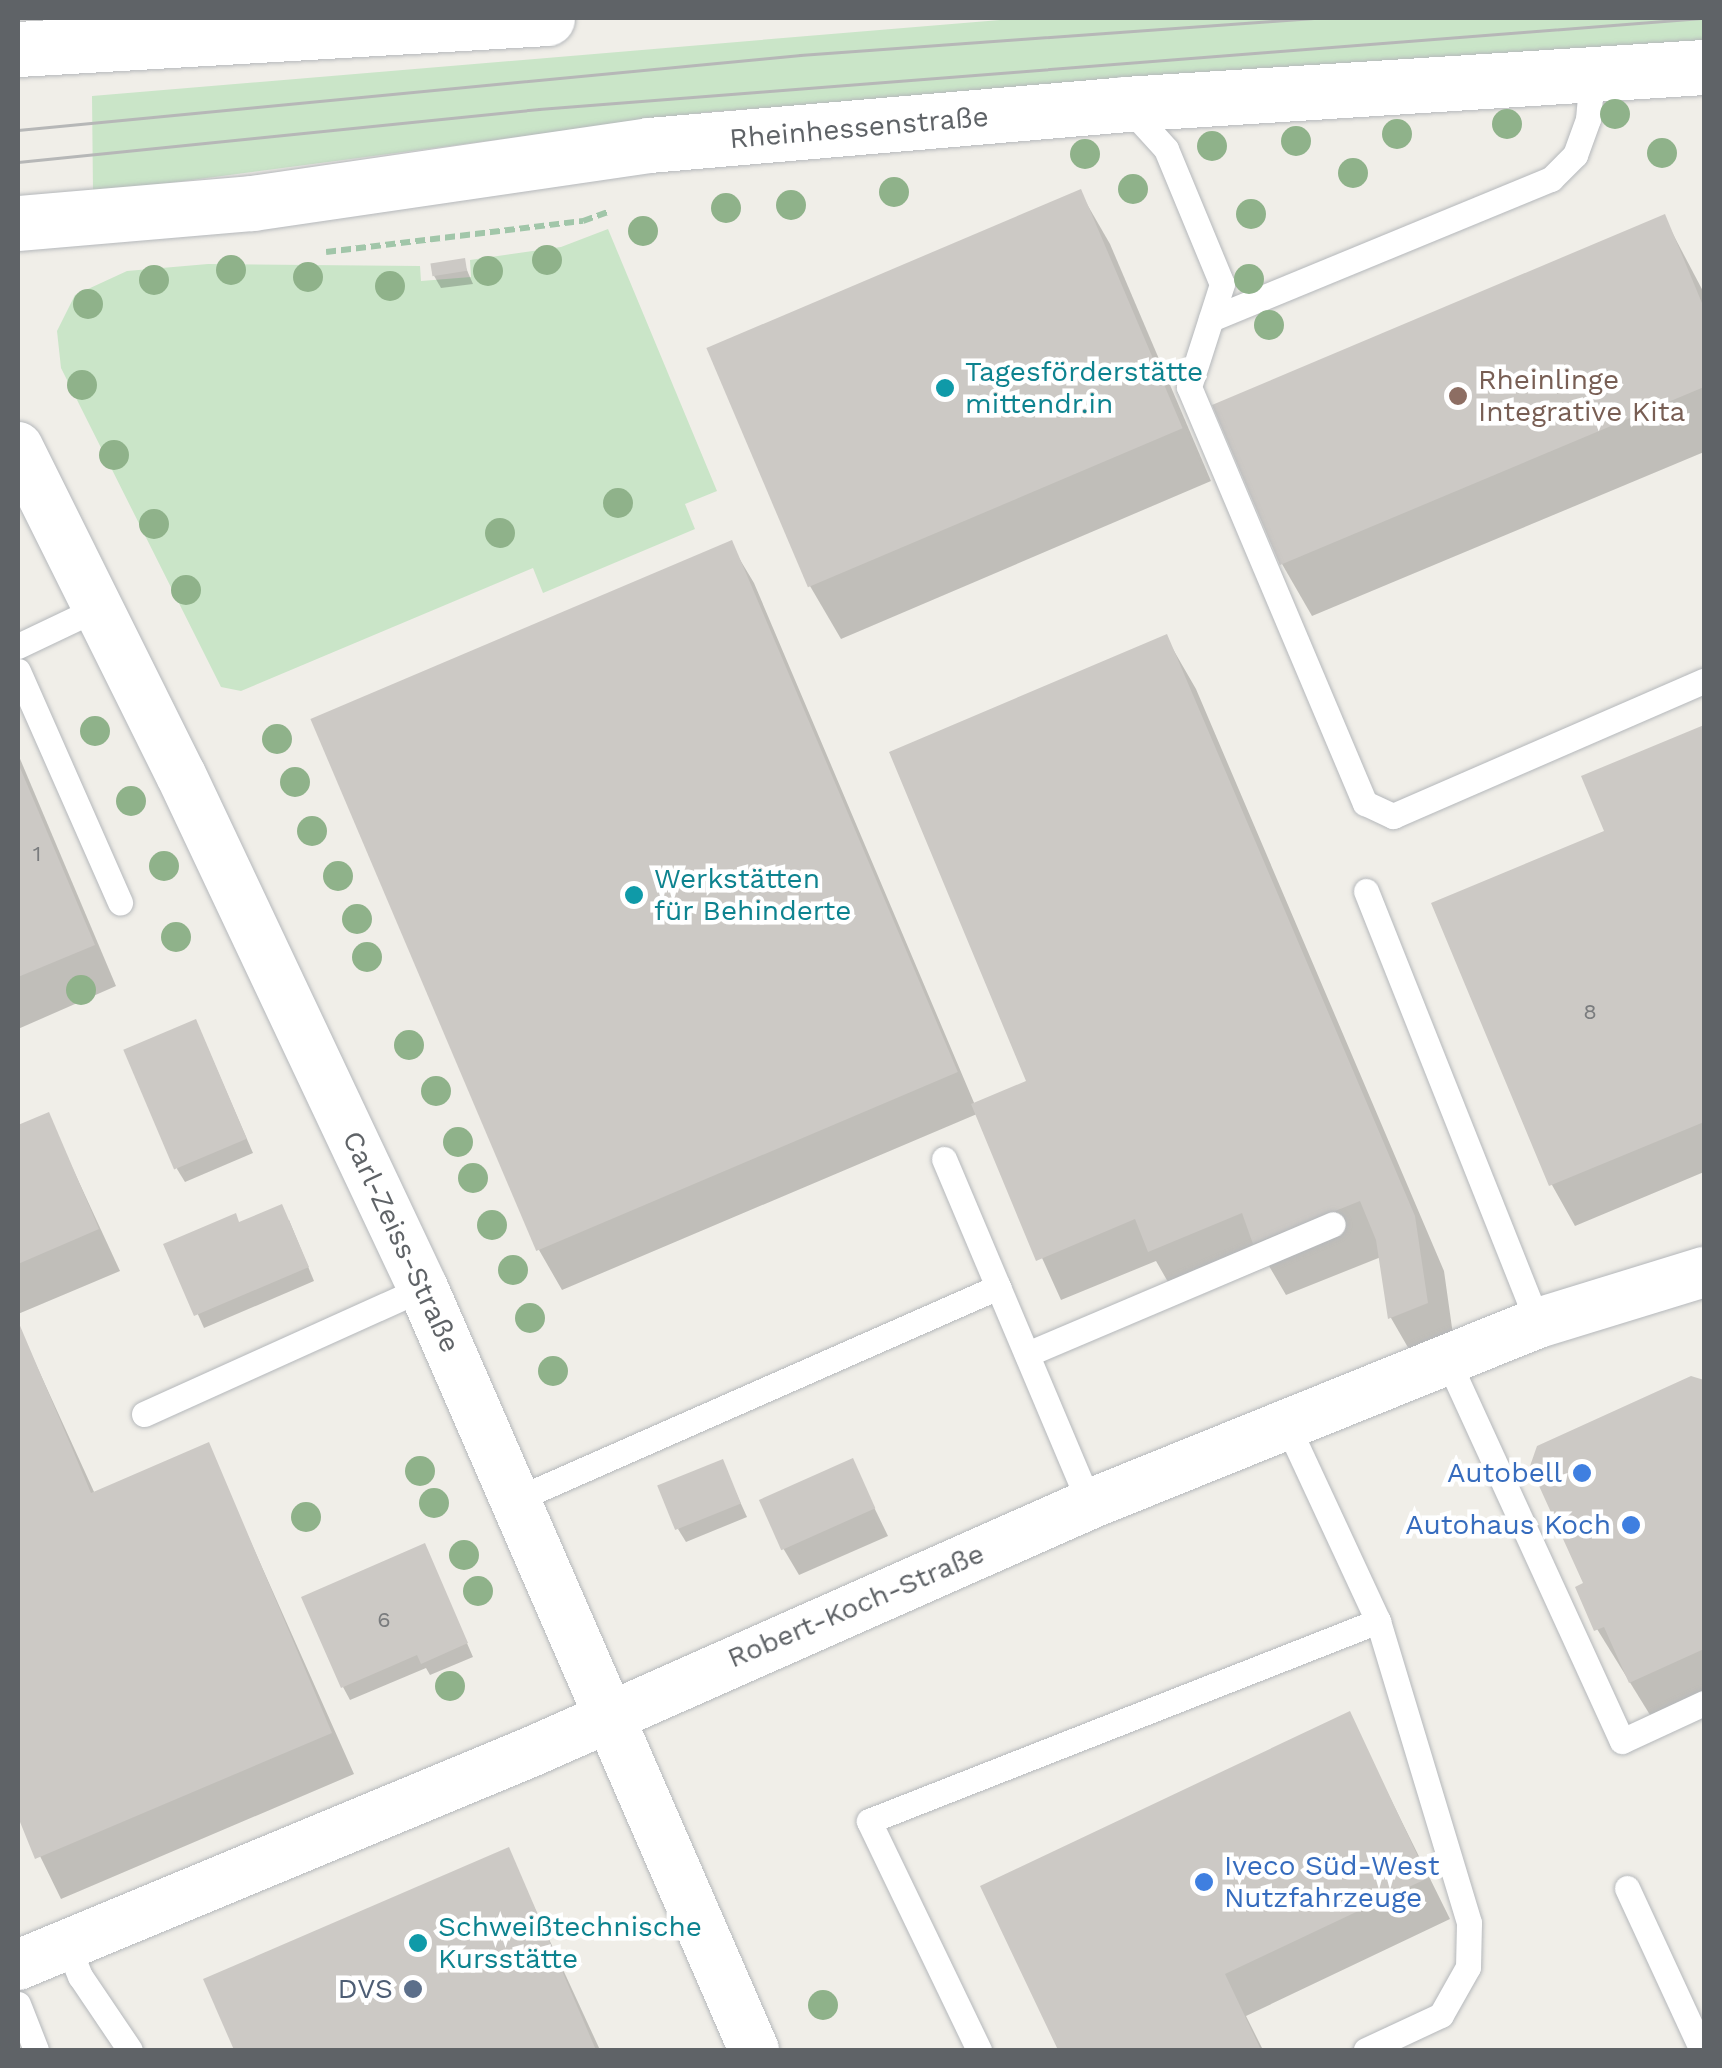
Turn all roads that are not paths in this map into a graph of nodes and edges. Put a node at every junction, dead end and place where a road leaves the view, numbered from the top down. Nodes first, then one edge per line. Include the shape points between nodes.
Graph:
1 (547, 18) edge
2 (18, 49) edge
3 (1704, 67) edge
4 (1592, 76) junction
5 (1125, 104) junction
6 (18, 223) edge
7 (1211, 319) junction
8 (18, 447) edge
9 (98, 608) junction
10 (21, 636) edge
11 (18, 671) edge
12 (1704, 681) edge
13 (1366, 891) dead end
14 (120, 902) dead end
15 (944, 1159) dead end
16 (1333, 1224) dead end
17 (1704, 1272) edge
18 (423, 1288) junction
19 (998, 1288) junction
20 (1538, 1324) junction
21 (1027, 1354) junction
22 (1447, 1359) junction
23 (144, 1414) dead end
24 (1287, 1424) junction
25 (518, 1500) junction
26 (1090, 1504) junction
27 (1378, 1621) junction
28 (1704, 1703) edge
29 (610, 1715) junction
30 (1627, 1888) dead end
31 (68, 1944) junction
32 (18, 1965) edge
33 (18, 2004) edge
34 (36, 2050) edge
35 (130, 2050) edge
36 (754, 2050) edge
37 (979, 2050) edge
38 (1366, 2050) edge
39 (1702, 2050) edge

1 - 2 main road
3 - 4 main road, Rheinhessenstraße
4 - 5 main road, Rheinhessenstraße
4 - 7 lane via 1588,119 1575,155 1552,179
5 - 6 main road, Rheinhessenstraße via 649,145 252,203
5 - 7 lane via 1166,149 1222,284
7 - 12 lane via 1189,387 1365,803 1392,816
8 - 9 street, Carl-Zeiss-Straße
9 - 10 lane
9 - 18 street, Carl-Zeiss-Straße
11 - 14 lane
13 - 20 lane
15 - 19 lane
16 - 21 lane
17 - 20 street, Robert-Koch-Straße
18 - 23 lane
18 - 25 street, Carl-Zeiss-Straße
19 - 21 lane
19 - 25 lane
20 - 22 street, Robert-Koch-Straße
21 - 26 lane
22 - 24 street, Robert-Koch-Straße
22 - 28 lane via 1622,1741
24 - 26 street, Robert-Koch-Straße
24 - 27 lane
25 - 29 street, Carl-Zeiss-Straße
26 - 29 street, Robert-Koch-Straße
27 - 37 lane via 869,1821
27 - 38 lane via 1470,1923 1468,1968 1441,2015
29 - 31 street, Robert-Koch-Straße
29 - 36 street, Carl-Zeiss-Straße
30 - 39 lane
31 - 32 street, Robert-Koch-Straße
31 - 35 lane via 80,1976
33 - 34 lane

